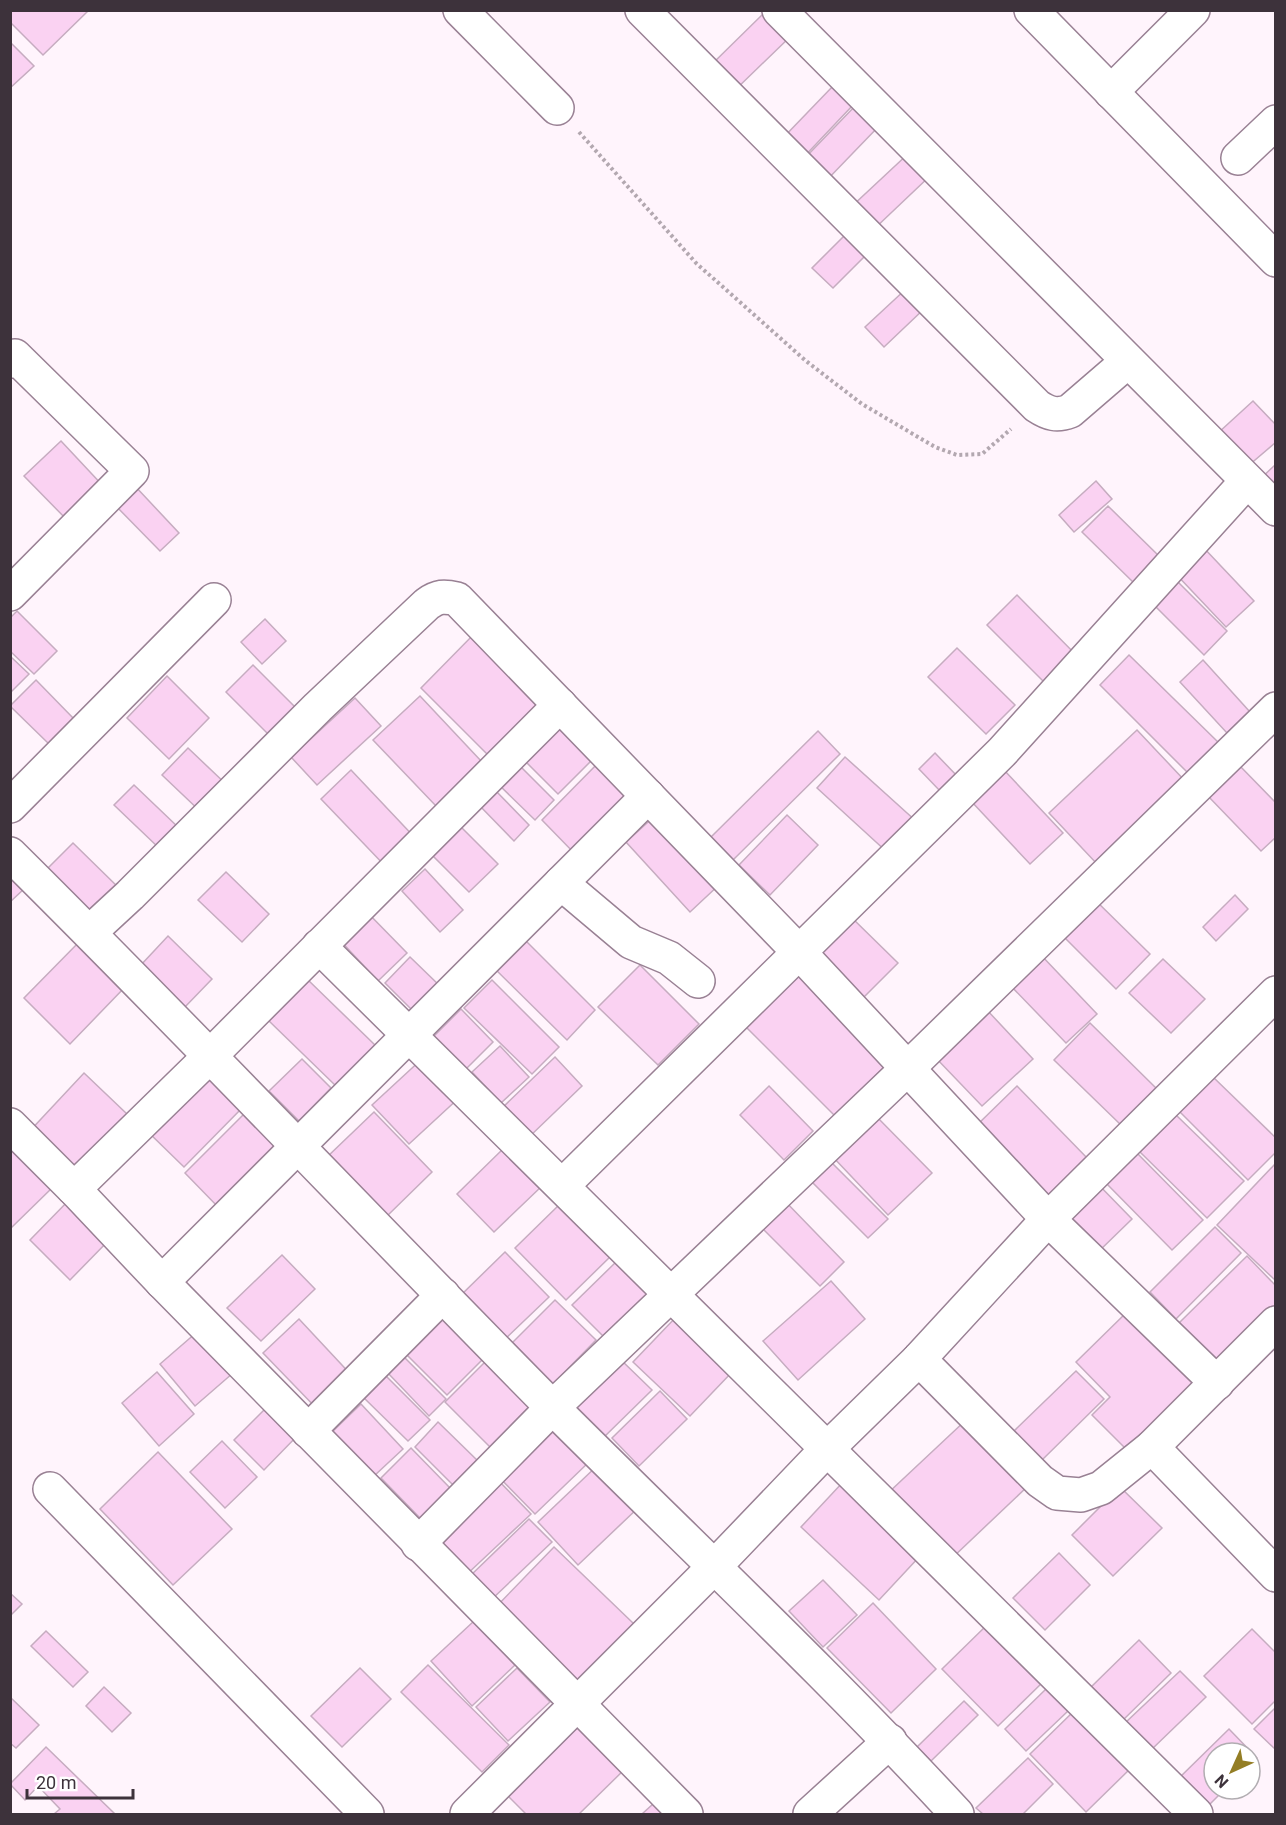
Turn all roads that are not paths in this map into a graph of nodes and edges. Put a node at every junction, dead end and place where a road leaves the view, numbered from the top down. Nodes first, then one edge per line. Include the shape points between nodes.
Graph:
1 (460, 10) edge
2 (642, 10) edge
3 (779, 10) edge
4 (1031, 10) edge
5 (1192, 10) edge
6 (1111, 92) junction
7 (557, 108) road end
8 (1275, 122) edge
9 (1238, 158) dead end
10 (1275, 260) edge
11 (10, 361) edge
12 (1128, 361) junction
13 (1247, 480) junction
14 (1275, 509) edge
15 (10, 594) edge
16 (214, 600) dead end
17 (560, 705) junction
18 (1275, 709) edge
19 (648, 796) junction
20 (10, 806) edge
21 (10, 854) edge
22 (561, 882) junction
23 (90, 932) junction
24 (319, 946) junction
25 (799, 952) junction
26 (698, 981) dead end
27 (1275, 993) edge
28 (409, 1035) junction
29 (210, 1056) junction
30 (908, 1068) junction
31 (10, 1125) edge
32 (298, 1146) junction
33 (563, 1185) junction
34 (74, 1189) junction
35 (1048, 1219) junction
36 (162, 1282) junction
37 (671, 1293) junction
38 (443, 1295) junction
39 (1275, 1323) edge
40 (919, 1359) junction
41 (1217, 1383) junction
42 (553, 1407) junction
43 (308, 1431) junction
44 (1152, 1447) junction
45 (828, 1448) junction
46 (50, 1488) dead end
47 (418, 1544) junction
48 (715, 1566) junction
49 (1275, 1575) edge
50 (576, 1705) junction
51 (890, 1741) junction
52 (368, 1815) edge
53 (467, 1815) edge
54 (686, 1815) edge
55 (810, 1815) edge
56 (957, 1815) edge
57 (1196, 1815) edge

1 - 7 street
2 - 12 street via 1037,406 1059,415 1070,411
3 - 12 street
4 - 6 street
5 - 6 street
6 - 10 street
8 - 9 street
11 - 15 street via 15,356 132,471
12 - 13 street
13 - 14 street
13 - 25 street via 1002,752
16 - 20 street
17 - 19 street
17 - 23 street via 456,599 437,597 318,707
17 - 24 street
18 - 30 street
19 - 22 street
19 - 25 street
21 - 23 street
22 - 26 street via 631,942 669,958
22 - 28 street
23 - 29 street
24 - 28 street
24 - 29 street
25 - 30 street
25 - 33 street
27 - 35 street
28 - 32 street
28 - 33 street
29 - 32 street
29 - 34 street
30 - 35 street
30 - 37 street
31 - 34 street
32 - 36 street
32 - 38 street
33 - 37 street
34 - 36 street
35 - 40 street
35 - 41 street
36 - 43 street
37 - 42 street
37 - 45 street
38 - 42 street
38 - 43 street
39 - 41 street
40 - 44 street via 1040,1481 1057,1493 1081,1495 1101,1488
40 - 45 street
41 - 44 street
42 - 47 street
42 - 48 street
43 - 47 street
44 - 49 street
45 - 48 street
45 - 57 street
46 - 52 street
47 - 50 street
48 - 50 street
48 - 51 street
50 - 53 street
50 - 54 street
51 - 55 street
51 - 56 street

